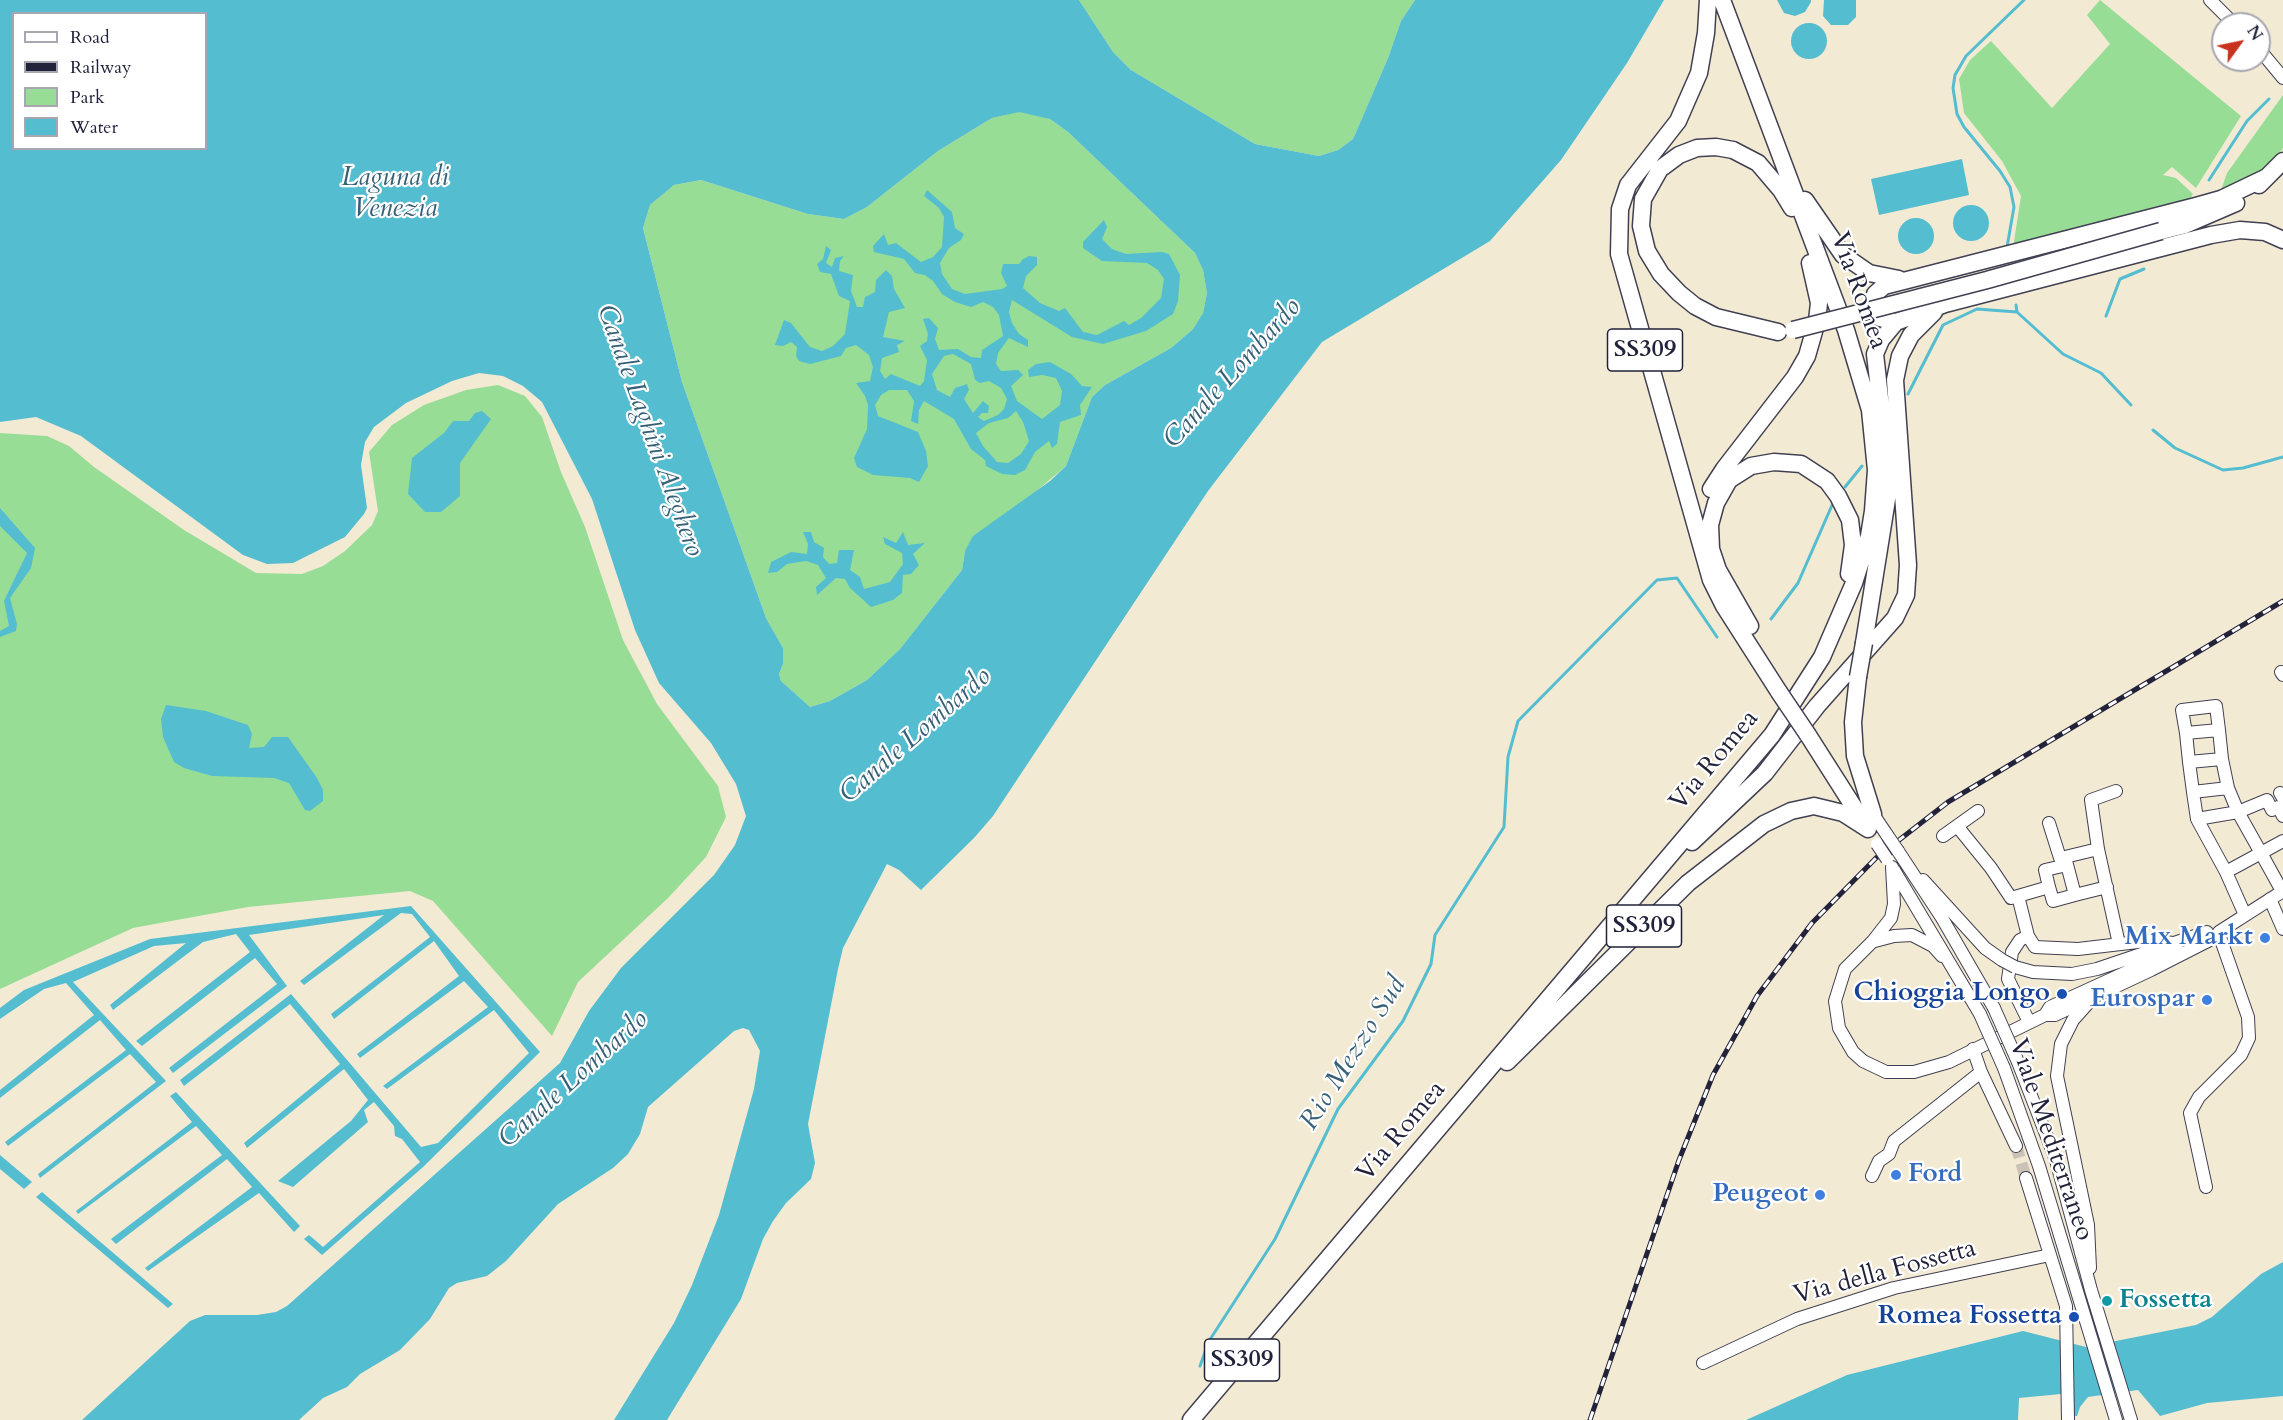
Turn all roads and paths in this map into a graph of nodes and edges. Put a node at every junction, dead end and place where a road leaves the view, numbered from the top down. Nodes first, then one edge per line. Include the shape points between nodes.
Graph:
1 (1708, 0) edge
2 (1722, 0) edge
3 (2210, 0) edge
4 (2222, 12) edge
5 (2271, 63) edge
6 (2281, 74) edge
7 (2283, 161) edge
8 (1784, 166) junction
9 (1640, 167) junction
10 (2267, 177) junction
11 (1789, 203) junction
12 (2186, 225) junction
13 (2283, 234) edge
14 (2283, 240) edge
15 (1818, 255) junction
16 (1905, 280) junction
17 (1944, 304) junction
18 (1896, 322) junction
19 (1846, 330) junction
20 (1785, 331) junction
21 (1881, 407) junction
22 (1697, 535) junction
23 (1839, 621) junction
24 (1783, 689) junction
25 (2218, 730) junction
26 (2186, 734) junction
27 (2222, 759) junction
28 (2189, 762) junction
29 (2228, 788) junction
30 (2116, 791) dead end
31 (2193, 792) junction
32 (1978, 811) dead end
33 (2238, 812) junction
34 (2283, 816) edge
35 (2197, 819) junction
36 (2049, 823) dead end
37 (1957, 826) junction
38 (1872, 829) junction
39 (1943, 836) dead end
40 (2283, 841) edge
41 (2098, 849) junction
42 (2261, 853) junction
43 (2066, 861) junction
44 (1889, 863) junction
45 (1906, 863) junction
46 (2226, 872) junction
47 (2049, 887) junction
48 (2107, 887) junction
49 (2283, 891) edge
50 (1638, 892) junction
51 (2075, 895) junction
52 (2018, 896) junction
53 (2270, 899) junction
54 (2245, 915) junction
55 (2283, 929) edge
56 (2028, 936) junction
57 (2212, 936) junction
58 (1874, 942) junction
59 (2172, 943) junction
60 (2119, 944) junction
61 (2097, 969) junction
62 (1956, 970) junction
63 (2095, 996) junction
64 (2044, 1015) junction
65 (2029, 1022) junction
66 (1973, 1049) junction
67 (1981, 1071) junction
68 (1450, 1116) junction
69 (2016, 1146) tunnel mouth
70 (1872, 1176) dead end
71 (2026, 1178) tunnel mouth
72 (2206, 1187) dead end
73 (2050, 1255) junction
74 (2091, 1290) junction
75 (1703, 1363) dead end
76 (1191, 1420) edge
77 (2068, 1420) edge
78 (2116, 1420) edge
79 (2131, 1420) edge

1 - 9 main road, SS309 via 1699,73 1678,121
2 - 8 main road, Via Romea / SS309
3 - 4 street
5 - 6 street
7 - 10 main road
8 - 15 main road, Via Romea / SS309
8 - 16 main road via 1843,255 1869,273
9 - 20 main road via 1630,200 1629,222 1641,260 1667,296 1710,326 1738,334
9 - 22 main road, SS309 via 1628,185 1620,209 1619,254
10 - 12 main road via 2238,202
10 - 16 main road via 2221,199
11 - 15 main road
11 - 20 main road via 1758,163 1733,150 1697,148 1678,155 1660,169 1643,199 1641,226 1647,250 1661,274 1695,306 1716,317
11 - 22 main road via 1816,281 1818,321 1807,356 1795,376 1707,496
12 - 13 main road via 2244,220 2259,222
12 - 20 main road, bridge
14 - 17 main road via 2265,232 2240,230 2211,235
15 - 19 main road, Via Romea / SS309
16 - 18 main road via 1881,288 1874,298 1878,316 1883,321
17 - 18 main road
17 - 50 main road via 1911,335 1900,356 1895,380 1908,565 1906,595 1896,618 1765,773
18 - 21 main road via 1875,354
19 - 21 main road
19 - 23 main road, Via Romea / SS309 via 1869,410 1876,470 1869,537
21 - 38 main road, bridge via 1888,435 1888,493 1853,722 1855,756
22 - 24 main road, SS309 via 1724,606
23 - 24 main road, SS309 via 1853,545 1850,520 1827,481 1815,471 1788,462 1751,466 1729,480 1716,503 1710,525 1711,549 1730,593
23 - 50 main road, Via Romea / SS309 via 1808,684 1772,735
24 - 38 main road, SS309
25 - 26 street
25 - 26 street via 2216,706 2182,710
25 - 27 street
26 - 28 street
27 - 28 street
27 - 29 street
28 - 31 street
29 - 31 street
29 - 33 street
30 - 41 street via 2091,800
31 - 35 street
32 - 37 street
33 - 34 street via 2267,800 2272,810 2278,807
33 - 35 street
33 - 42 street
35 - 46 street
36 - 43 street via 2060,858
37 - 39 street
37 - 52 street via 2011,898
38 - 44 street, Viale Mediterraneo, bridge
38 - 45 street, Viale Mediterraneo, bridge via 1887,835
38 - 68 main road, SS309 via 1843,813 1814,806 1791,811 1764,824 1688,883
40 - 42 street
41 - 43 street
41 - 48 street
42 - 46 street
42 - 49 street
43 - 47 street via 2045,870
43 - 51 street
44 - 58 street via 1894,904 1891,918
44 - 62 street, Viale Mediterraneo
45 - 61 street, bridge via 1985,948 2002,960 2015,967 2052,974
45 - 74 street, Viale Mediterraneo, bridge via 1994,1008 2018,1062 2056,1160
46 - 54 street
47 - 51 street via 2053,900
47 - 52 street
48 - 51 street
48 - 60 street
49 - 53 street
50 - 68 main road, Via Romea / SS309
52 - 56 street
53 - 54 street
53 - 55 street
54 - 57 street
56 - 60 street via 2035,947 2078,949
56 - 65 street via 2012,952 2008,979
57 - 59 street
57 - 63 street
57 - 64 street via 2050,1007
57 - 72 street via 2248,1017 2249,1038 2241,1055 2199,1097 2190,1113
58 - 62 street via 1912,935 1933,946
58 - 66 street via 1845,969 1836,993 1839,1028 1853,1052 1874,1067 1899,1073 1926,1070
59 - 60 street via 2155,940
59 - 61 street
60 - 61 street via 2109,960
62 - 78 street, Viale Mediterraneo, bridge via 2004,1068 2039,1166
63 - 64 street via 2055,1015
63 - 74 street via 2073,1020 2058,1057 2057,1077 2088,1225
64 - 65 street
65 - 66 street
66 - 67 street
67 - 69 street
67 - 70 street via 1894,1141
68 - 76 main road, Via Romea / SS309
71 - 73 street
73 - 75 street, Via della Fossetta via 1873,1295 1797,1319
73 - 77 street via 2067,1311
74 - 79 street, Viale Mediterraneo

